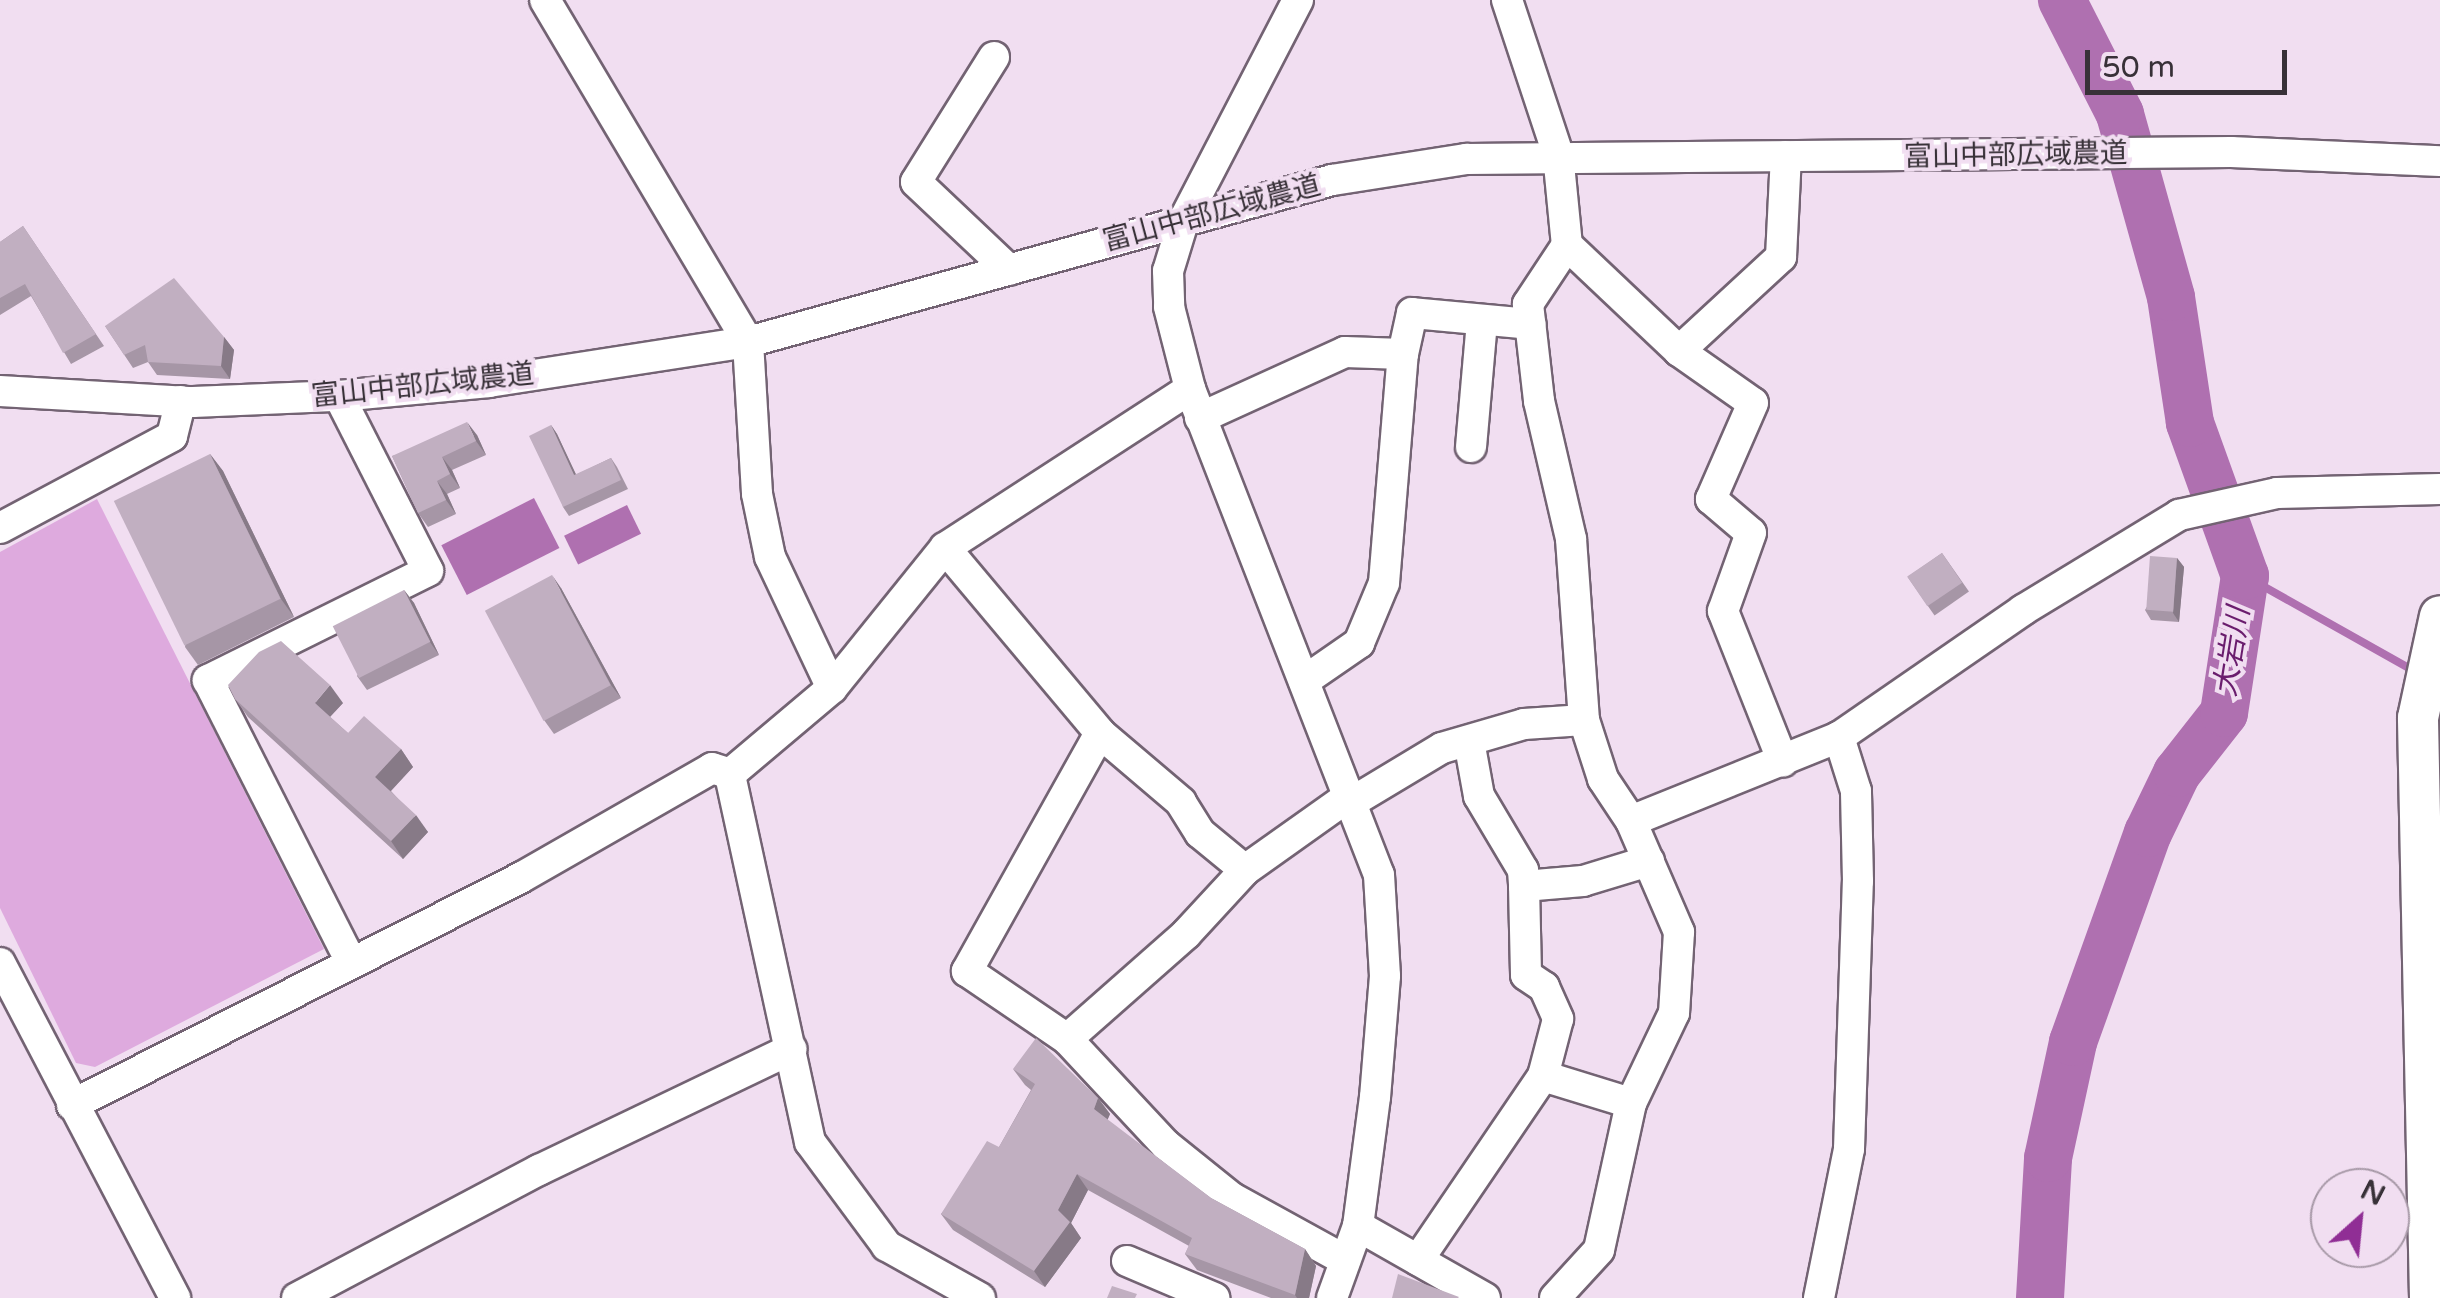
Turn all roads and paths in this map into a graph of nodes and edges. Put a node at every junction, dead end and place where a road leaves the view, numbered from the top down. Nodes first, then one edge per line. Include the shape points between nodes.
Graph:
1 (545, 0) edge
2 (1298, 0) edge
3 (1507, 0) edge
4 (994, 57) dead end
5 (1558, 154) junction
6 (1786, 156) junction
7 (2440, 161) edge
8 (1183, 222) junction
9 (1567, 245) junction
10 (1009, 270) junction
11 (1482, 320) junction
12 (1530, 324) junction
13 (748, 342) junction
14 (1679, 350) junction
15 (1403, 354) junction
16 (1190, 389) junction
17 (0, 391) edge
18 (340, 396) junction
19 (181, 401) junction
20 (1200, 418) junction
21 (1471, 447) dead end
22 (2440, 489) edge
23 (0, 528) edge
24 (945, 548) junction
25 (2440, 616) edge
26 (1304, 681) junction
27 (832, 688) junction
28 (1584, 720) junction
29 (1100, 733) junction
30 (1838, 737) junction
31 (1469, 741) junction
32 (1783, 762) junction
33 (730, 774) junction
34 (1350, 799) junction
35 (1632, 820) junction
36 (1649, 861) junction
37 (1245, 870) junction
38 (1524, 886) junction
39 (351, 962) junction
40 (0, 963) edge
41 (1067, 1039) junction
42 (791, 1049) junction
43 (1544, 1076) junction
44 (1632, 1103) junction
45 (72, 1106) junction
46 (1358, 1226) junction
47 (1345, 1260) junction
48 (1418, 1260) junction
49 (1127, 1261) dead end
50 (174, 1298) edge
51 (297, 1298) edge
52 (980, 1298) edge
53 (1214, 1298) edge
54 (1332, 1298) edge
55 (1485, 1298) edge
56 (1556, 1298) edge
57 (1819, 1298) edge
58 (2430, 1298) edge

1 - 13 street
2 - 8 street
3 - 5 street
4 - 10 street via 916,182
5 - 6 street, 富山中部広域農道
5 - 8 street, 富山中部広域農道 via 1466,159 1332,180
5 - 9 street
6 - 7 street, 富山中部広域農道 via 2231,152
6 - 14 street via 1781,257
8 - 10 street, 富山中部広域農道
8 - 16 street via 1168,271 1169,308
9 - 12 street via 1528,304
9 - 14 street
10 - 13 street, 富山中部広域農道
11 - 12 street
11 - 15 street via 1412,313
11 - 21 street
12 - 28 street via 1539,401 1571,539
13 - 18 street, 富山中部広域農道 via 489,382
13 - 27 street via 757,494 770,557
14 - 32 street via 1753,403 1711,499 1751,533 1724,610
15 - 20 street via 1345,352
15 - 26 street via 1384,584 1359,643
16 - 20 street
16 - 24 street
17 - 19 street, 富山中部広域農道
18 - 19 street, 富山中部広域農道
18 - 39 street via 428,571 208,680
19 - 23 street via 172,436
20 - 26 street
22 - 30 street via 2276,493 2179,515 2023,610
24 - 27 street
24 - 29 street
25 - 58 main road via 2418,718
26 - 34 street
27 - 33 street
28 - 31 street via 1524,724
28 - 35 street via 1602,779
29 - 37 street via 1181,802 1200,834
29 - 41 street via 967,971
30 - 32 street
30 - 57 street via 1856,792 1858,880 1848,1149
31 - 34 street via 1442,748
31 - 38 street via 1479,796 1523,870
32 - 35 street
33 - 39 street via 712,768 522,877
33 - 42 street
34 - 37 street
34 - 46 street via 1379,875 1385,976
35 - 36 street
36 - 38 street via 1583,881
36 - 44 street via 1679,932 1679,978 1674,1013
37 - 41 street via 1186,934
38 - 43 street via 1526,976 1544,986 1558,1020
39 - 45 street
40 - 45 street
41 - 47 street via 1166,1144 1232,1198
42 - 51 street via 539,1170
42 - 52 street via 810,1142 887,1246
43 - 44 street
43 - 48 street
44 - 56 street via 1599,1250
45 - 50 street
46 - 47 street
46 - 48 street
47 - 54 street
48 - 55 street
49 - 53 street

